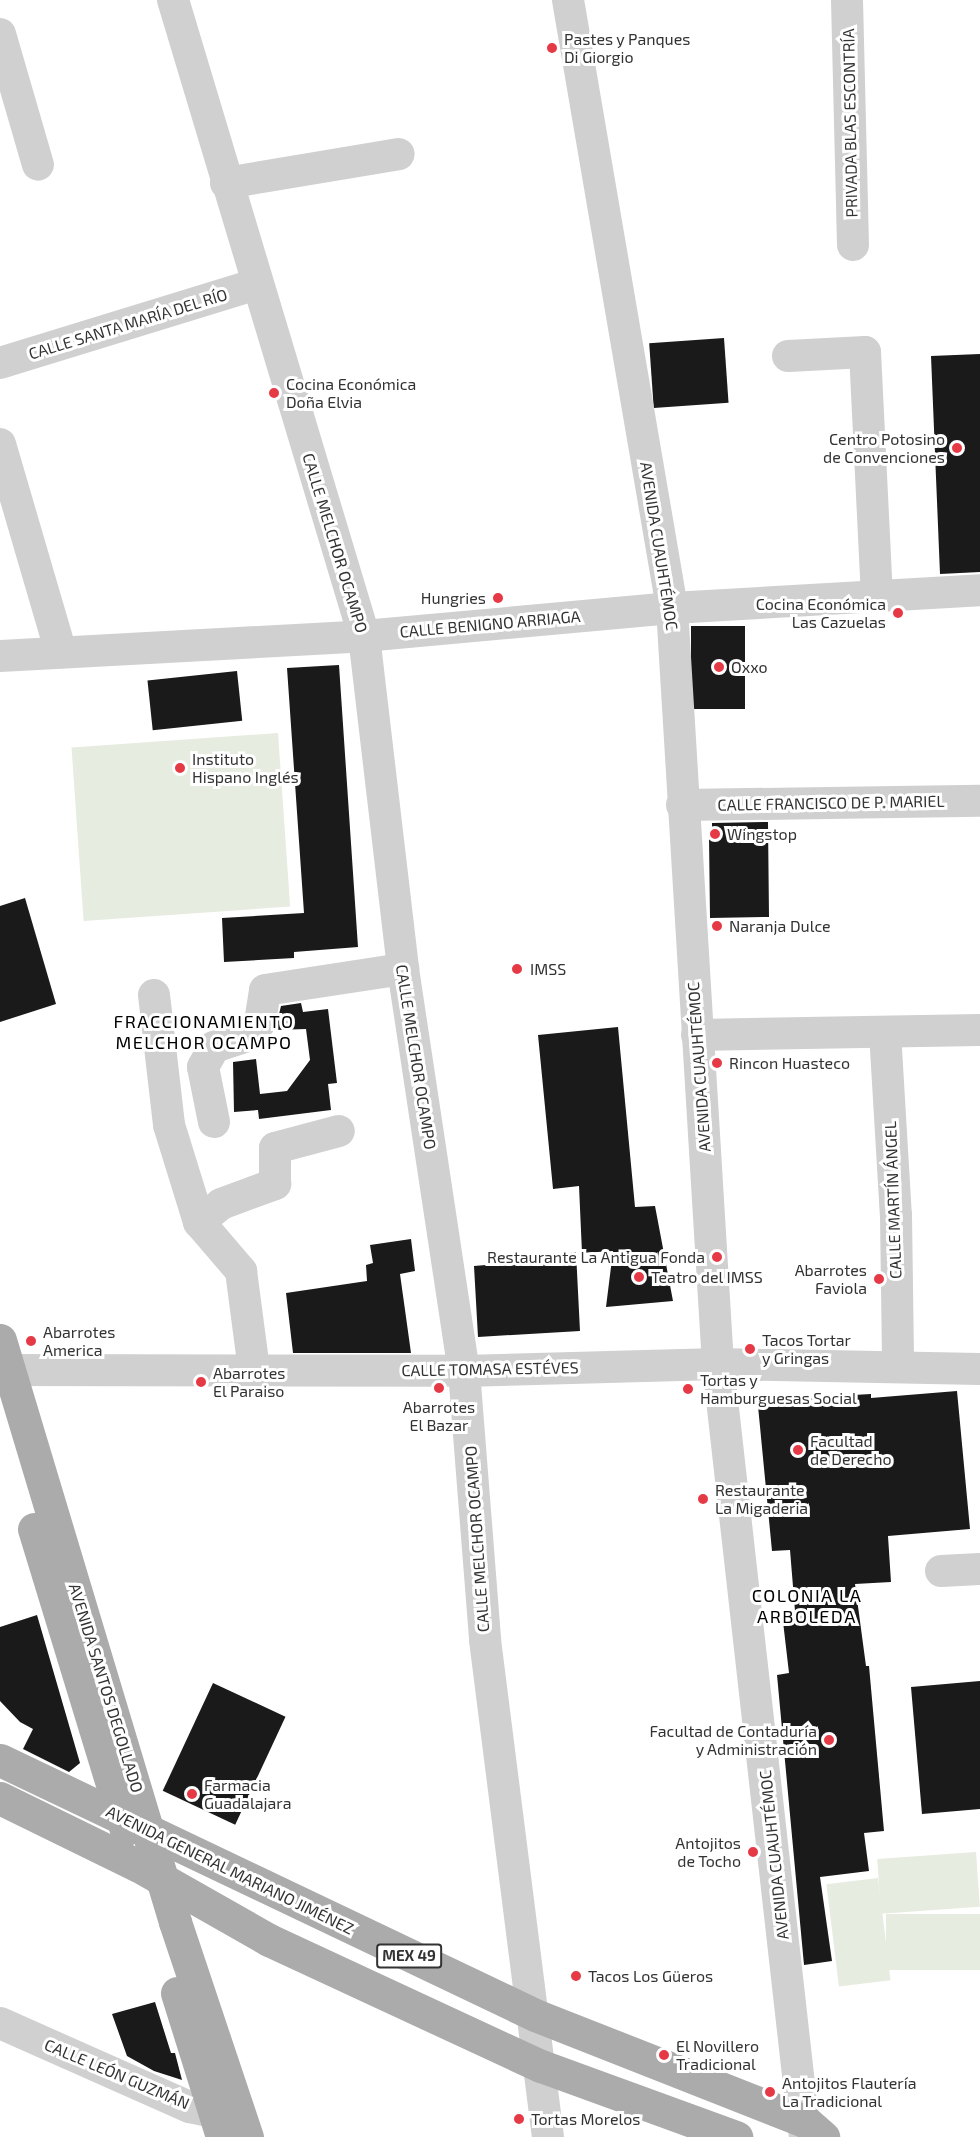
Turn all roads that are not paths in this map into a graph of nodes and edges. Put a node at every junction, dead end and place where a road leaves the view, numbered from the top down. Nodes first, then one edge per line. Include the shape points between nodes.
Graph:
1 (173, 0) edge
2 (568, 0) edge
3 (848, 0) edge
4 (0, 34) edge
5 (399, 154) dead end
6 (38, 165) dead end
7 (226, 183) junction
8 (853, 245) dead end
9 (256, 284) junction
10 (788, 356) dead end
11 (0, 363) edge
12 (0, 444) edge
13 (980, 590) edge
14 (877, 594) junction
15 (672, 608) junction
16 (364, 636) junction
17 (61, 652) junction
18 (0, 656) edge
19 (980, 801) edge
20 (682, 805) junction
21 (403, 969) junction
22 (154, 995) dead end
23 (980, 1030) edge
24 (885, 1032) junction
25 (697, 1035) junction
26 (214, 1122) dead end
27 (339, 1131) dead end
28 (199, 1222) junction
29 (3, 1360) edge
30 (718, 1364) junction
31 (898, 1368) junction
32 (980, 1369) edge
33 (254, 1370) junction
34 (464, 1371) junction
35 (0, 1418) edge
36 (980, 1569) edge
37 (941, 1571) dead end
38 (0, 1760) edge
39 (0, 1798) edge
40 (122, 1818) junction
41 (151, 1833) junction
42 (151, 1872) junction
43 (535, 2015) junction
44 (0, 2023) edge
45 (656, 2061) junction
46 (541, 2066) junction
47 (640, 2104) junction
48 (230, 2123) edge
49 (812, 2132) edge
50 (548, 2137) edge
51 (736, 2137) edge

1 - 7 street, CALLE MELCHOR OCAMPO
2 - 15 street, AVENIDA CUAUHTÉMOC
3 - 8 street, PRIVADA BLAS ESCONTRÍA
4 - 6 street
5 - 7 street
7 - 9 street, CALLE MELCHOR OCAMPO
9 - 11 street, CALLE SANTA MARÍA DEL RÍO
9 - 16 street, CALLE MELCHOR OCAMPO
10 - 14 street via 865,352
12 - 17 street
13 - 14 street, CALLE BENIGNO ARRIAGA
14 - 15 street, CALLE BENIGNO ARRIAGA
15 - 16 street, CALLE BENIGNO ARRIAGA
15 - 20 street, AVENIDA CUAUHTÉMOC
16 - 17 street, CALLE BENIGNO ARRIAGA
16 - 21 street, CALLE MELCHOR OCAMPO
17 - 18 street, CALLE BENIGNO ARRIAGA
19 - 20 street, CALLE FRANCISCO DE P. MARIEL
20 - 25 street, AVENIDA CUAUHTÉMOC
21 - 26 street via 266,990 260,1022 248,1036 214,1047 203,1066
21 - 34 street, CALLE MELCHOR OCAMPO
22 - 28 street via 169,1125
23 - 24 street
24 - 25 street
24 - 31 street, CALLE MARTÍN ÁNGEL via 896,1215
25 - 30 street, AVENIDA CUAUHTÉMOC
27 - 28 street via 275,1148 275,1184 221,1204
28 - 33 street via 241,1271
29 - 33 street, CALLE TOMASA ESTÉVES
29 - 41 main road, AVENIDA SANTOS DEGOLLADO
30 - 31 street, CALLE TOMASA ESTÉVES
30 - 34 street, CALLE TOMASA ESTÉVES
30 - 49 street, AVENIDA CUAUHTÉMOC
31 - 32 street, CALLE TOMASA ESTÉVES
33 - 34 street, CALLE TOMASA ESTÉVES
34 - 43 street, CALLE MELCHOR OCAMPO via 485,1640
35 - 40 main road, AVENIDA SANTOS DEGOLLADO
36 - 37 street
38 - 40 main road, AVENIDA GENERAL MARIANO JIMÉNEZ / MEX 49
39 - 42 main road, MEX 49
40 - 41 main road, AVENIDA GENERAL MARIANO JIMÉNEZ / MEX 49
40 - 42 main road, AVENIDA SANTOS DEGOLLADO
41 - 42 main road, AVENIDA SANTOS DEGOLLADO
41 - 43 main road, AVENIDA GENERAL MARIANO JIMÉNEZ / MEX 49
42 - 46 main road, MEX 49 via 269,1941
42 - 48 main road, AVENIDA SANTOS DEGOLLADO
43 - 45 main road, AVENIDA GENERAL MARIANO JIMÉNEZ / MEX 49
43 - 46 street, CALLE MELCHOR OCAMPO
44 - 48 street, CALLE LEÓN GUZMÁN
45 - 47 main road
45 - 49 main road, AVENIDA GENERAL MARIANO JIMÉNEZ / MEX 49
46 - 47 main road, MEX 49
46 - 50 street, CALLE MELCHOR OCAMPO
47 - 51 main road, MEX 49

